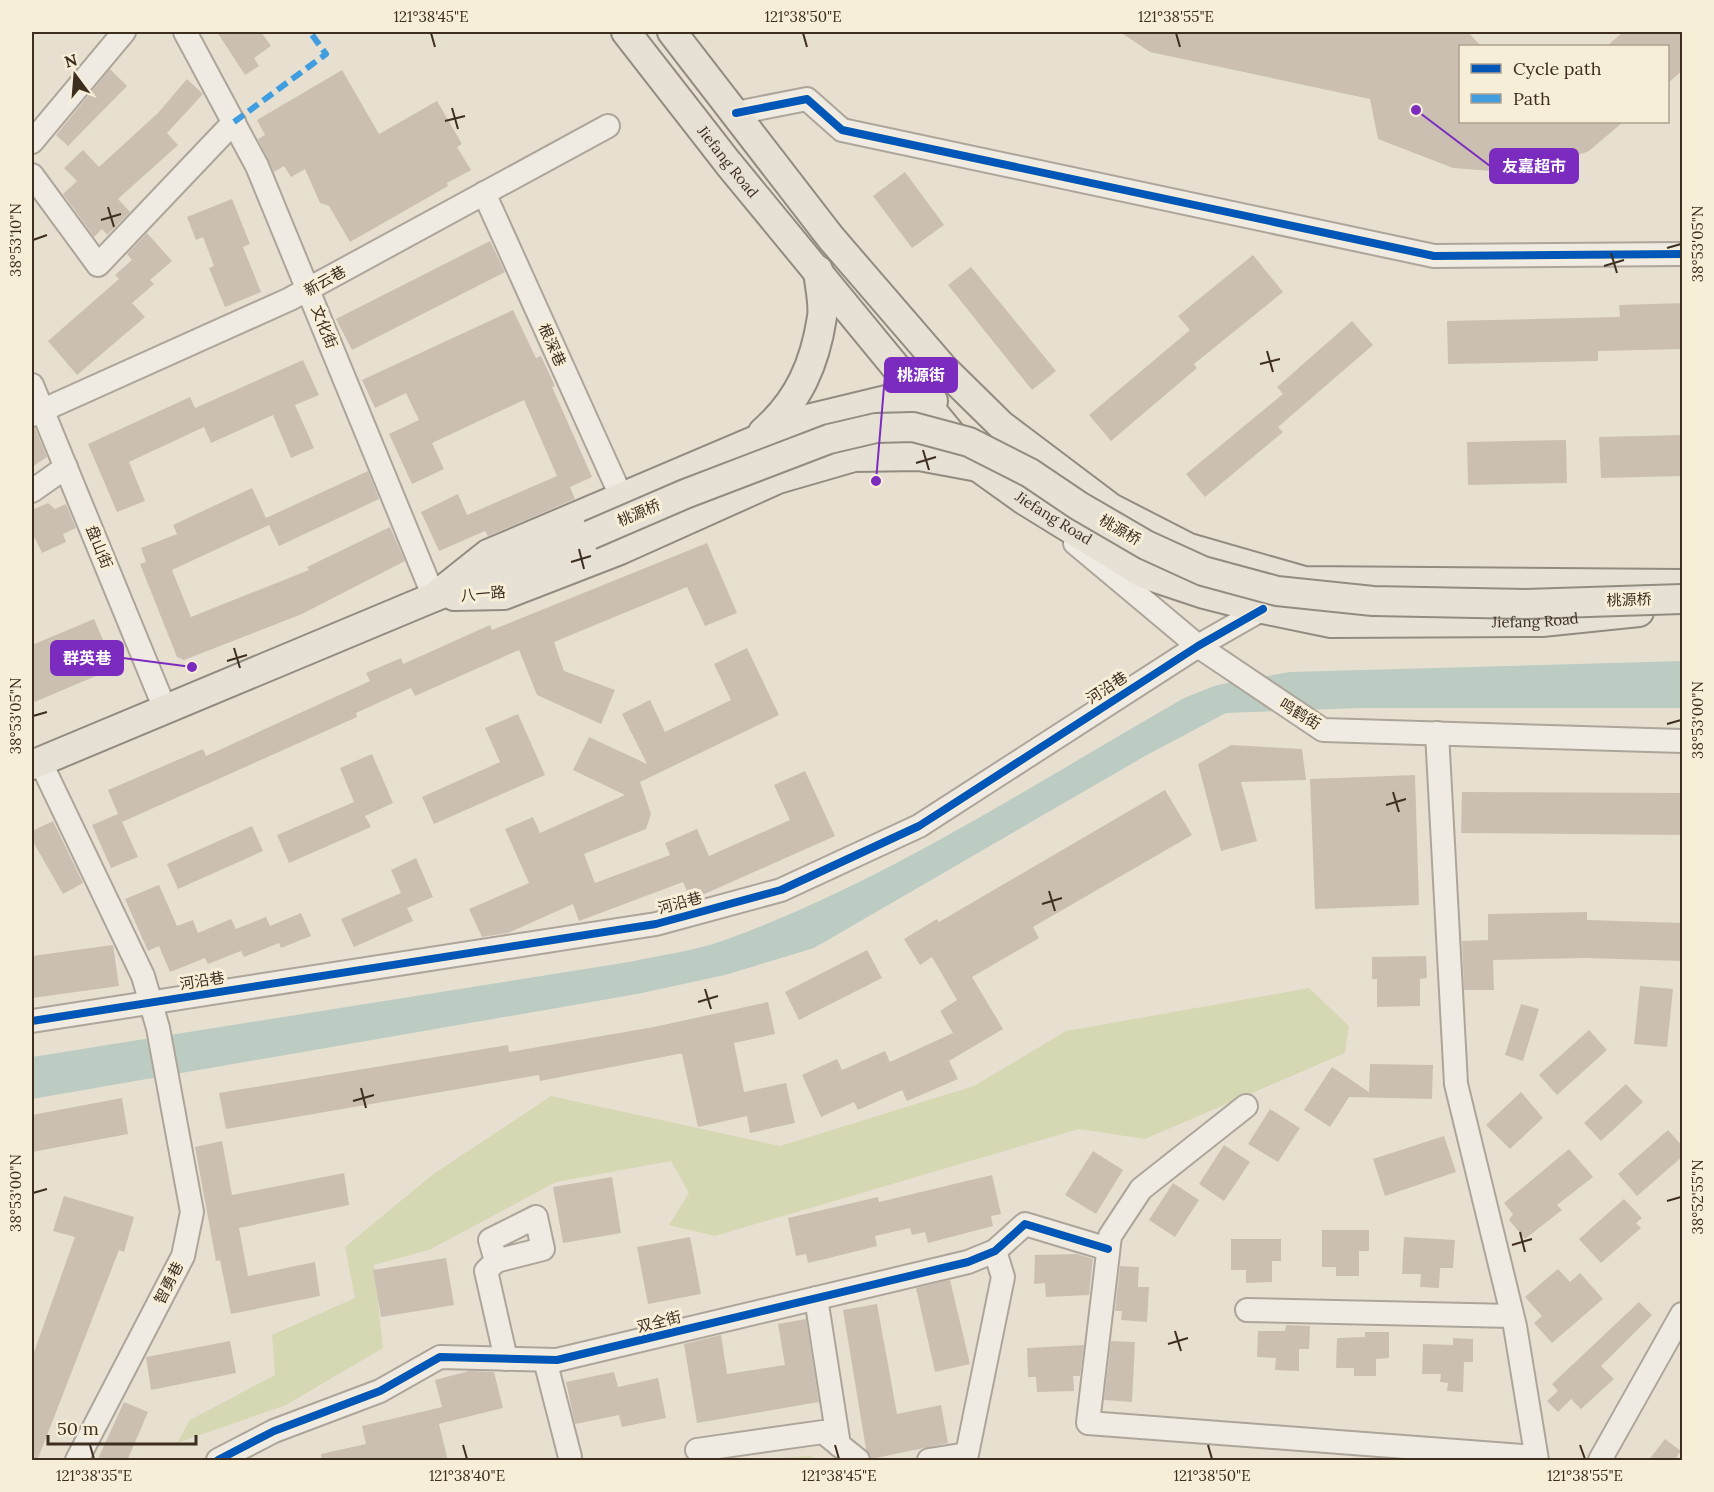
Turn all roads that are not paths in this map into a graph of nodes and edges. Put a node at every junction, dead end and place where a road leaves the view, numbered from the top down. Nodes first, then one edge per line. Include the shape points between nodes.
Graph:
1 (124, 32) edge
2 (185, 32) edge
3 (626, 32) edge
4 (672, 32) edge
5 (736, 113) junction
6 (234, 122) junction
7 (608, 126) dead end
8 (32, 142) edge
9 (32, 175) edge
10 (484, 194) junction
11 (1683, 254) edge
12 (818, 270) junction
13 (309, 290) junction
14 (894, 313) junction
15 (32, 385) edge
16 (920, 398) junction
17 (37, 413) edge
18 (1000, 425) junction
19 (751, 443) junction
20 (66, 467) junction
21 (978, 467) junction
22 (778, 479) junction
23 (32, 491) edge
24 (621, 496) junction
25 (1024, 500) junction
26 (1683, 584) edge
27 (434, 597) junction
28 (1683, 599) edge
29 (1683, 607) edge
30 (1263, 609) junction
31 (1198, 646) junction
32 (165, 709) junction
33 (1437, 734) junction
34 (1683, 741) edge
35 (36, 763) edge
36 (150, 1003) junction
37 (32, 1021) edge
38 (1246, 1106) dead end
39 (1108, 1249) junction
40 (995, 1251) junction
41 (496, 1261) dead end
42 (816, 1298) junction
43 (1247, 1310) dead end
44 (1683, 1314) edge
45 (1512, 1316) junction
46 (506, 1359) junction
47 (545, 1360) junction
48 (839, 1445) junction
49 (697, 1450) dead end
50 (570, 1457) dead end
51 (1536, 1459) edge
52 (77, 1461) edge
53 (218, 1461) edge
54 (858, 1461) edge
55 (929, 1461) edge
56 (1600, 1461) edge

1 - 8 street
2 - 6 street, 文化街
3 - 12 main road, Jiefang Road
4 - 5 main road
5 - 11 street via 807,99 842,130 1434,256
5 - 14 main road
6 - 9 street via 98,265
6 - 13 street, 文化街 via 257,166
7 - 10 street, 新云巷
10 - 13 street, 新云巷
10 - 24 street, 根深巷
12 - 16 main road, Jiefang Road
12 - 19 main road via 822,315 806,380 781,416
13 - 17 street, 新云巷
13 - 27 street, 文化街
14 - 16 main road via 917,356
14 - 18 main road
15 - 17 street, 盘山街
16 - 18 main road via 961,408
16 - 19 main road via 890,399 844,409 803,420
16 - 21 main road, Jiefang Road
16 - 22 main road via 912,410 898,418
17 - 20 street, 盘山街
18 - 26 main road via 1111,508 1140,523 1189,548 1304,581
19 - 24 main road
20 - 23 street
20 - 32 street, 盘山街
21 - 22 main road, 八一路 via 919,456 854,457
21 - 25 main road, Jiefang Road
22 - 27 main road, 八一路 via 620,550 504,595
24 - 27 main road via 488,554
25 - 30 main road, Jiefang Road via 1144,574
25 - 31 street, 鸣鹤街
27 - 28 main road, 桃源桥, bridge via 829,439 876,428 913,427 980,447 1165,554 1203,571 1277,591 1373,601 1526,604
27 - 32 main road, 八一路
29 - 30 main road, Jiefang Road via 1542,622 1354,623 1331,623
30 - 31 street, 河沿巷
31 - 33 street, 鸣鹤街 via 1323,730
31 - 36 street, 河沿巷 via 919,826 781,890 656,924
32 - 35 main road, 八一路
33 - 34 street, 鸣鹤街
33 - 45 street via 1456,1084
35 - 36 street, 智勇巷 via 143,976
36 - 37 street, 河沿巷
36 - 52 street, 智勇巷 via 192,1212 183,1256
38 - 39 street via 1141,1189 1110,1236
39 - 40 street, 双全街 via 1026,1224
39 - 51 street via 1088,1423
40 - 42 street, 双全街 via 968,1262
40 - 55 street via 1003,1277 967,1454
41 - 46 street via 486,1271
42 - 47 street, 双全街
42 - 48 street
43 - 45 street
44 - 56 street
45 - 51 street
46 - 47 street, 双全街
46 - 53 street, 双全街 via 440,1357 380,1391 274,1431
47 - 50 street
48 - 49 street via 824,1432
48 - 54 street

